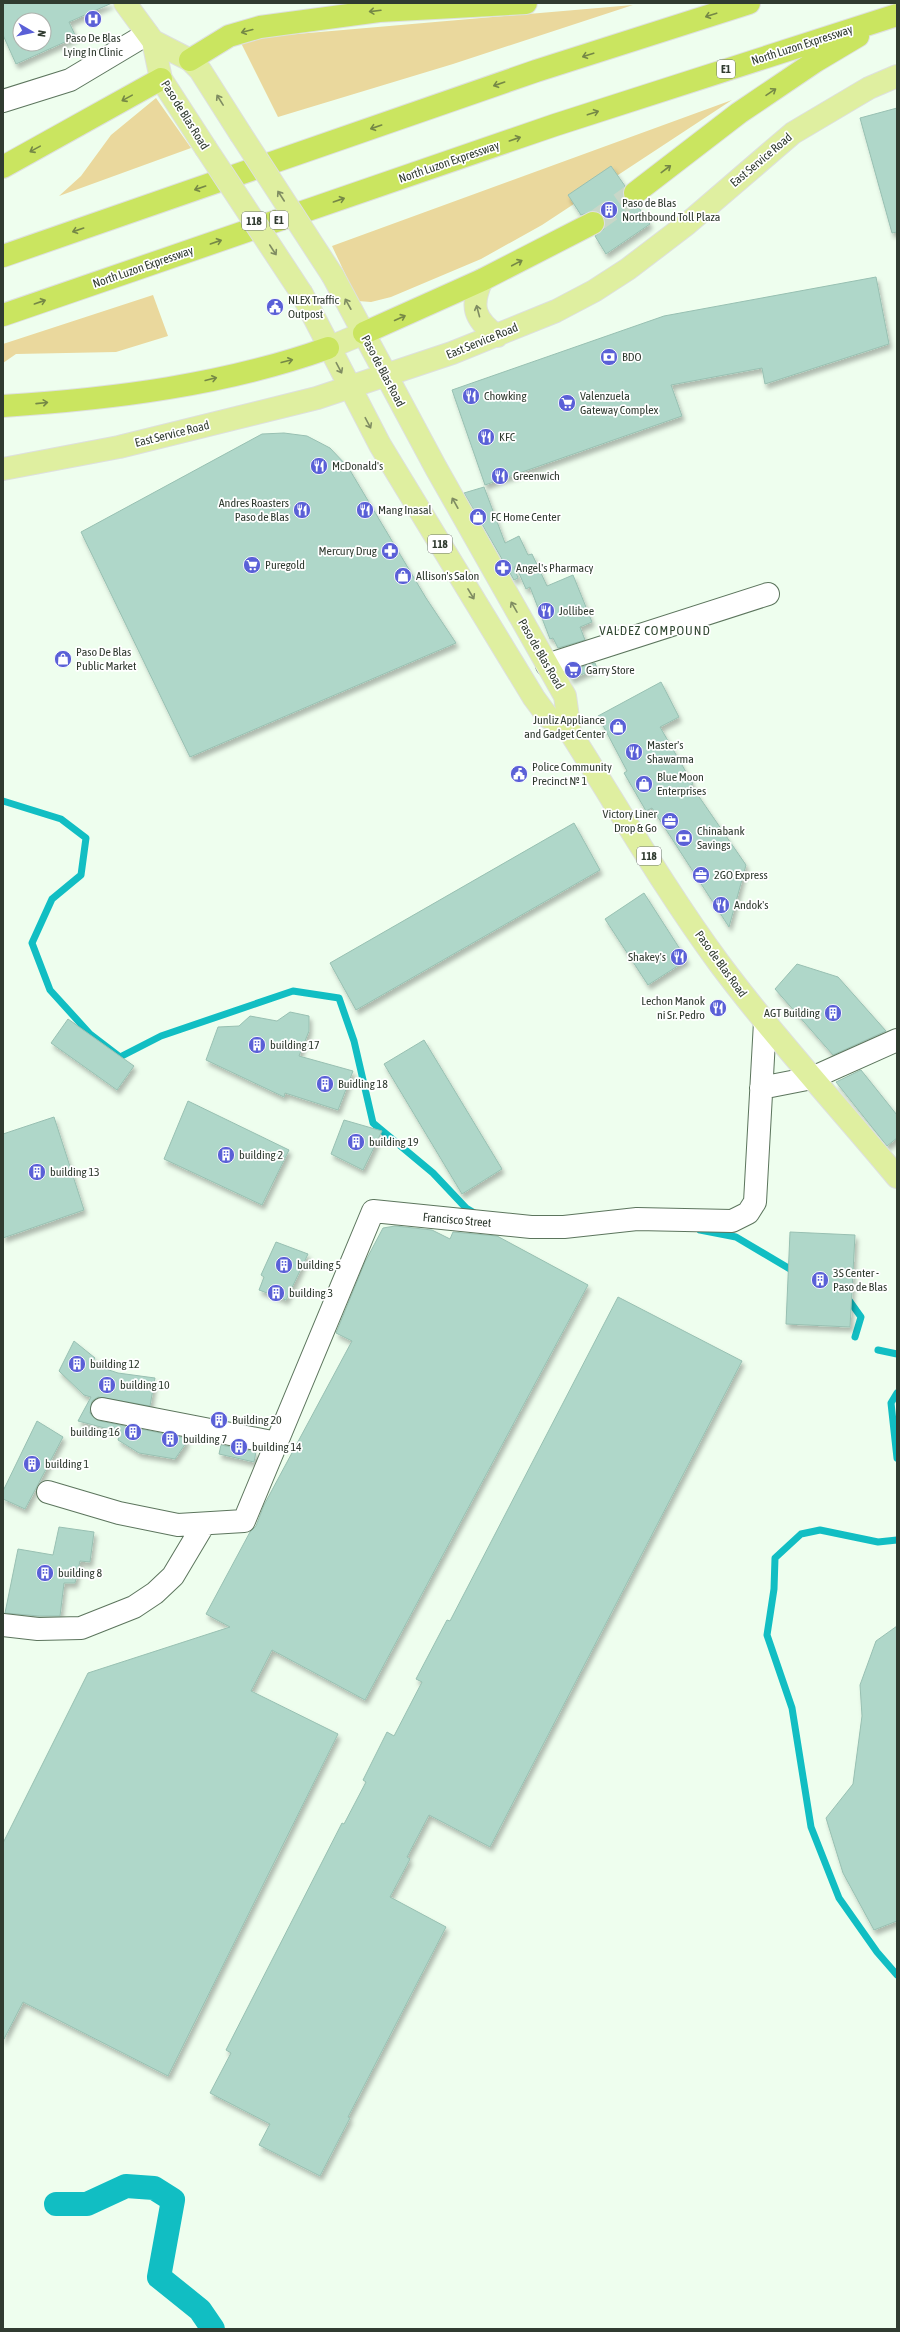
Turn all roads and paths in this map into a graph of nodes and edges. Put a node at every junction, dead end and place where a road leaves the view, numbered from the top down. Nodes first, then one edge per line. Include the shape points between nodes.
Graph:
1 (125, 3) edge
2 (526, 3) edge
3 (749, 3) edge
4 (897, 15) edge
5 (897, 22) edge
6 (150, 37) junction
7 (190, 60) junction
8 (897, 76) edge
9 (161, 79) junction
10 (3, 101) edge
11 (3, 167) edge
12 (635, 193) tunnel mouth
13 (593, 223) tunnel mouth
14 (3, 256) edge
15 (482, 280) junction
16 (3, 315) edge
17 (364, 333) junction
18 (497, 336) junction
19 (328, 348) junction
20 (385, 376) junction
21 (350, 388) junction
22 (3, 406) edge
23 (3, 469) edge
24 (768, 594) dead end
25 (547, 665) junction
26 (570, 732) junction
27 (765, 1022) junction
28 (897, 1040) edge
29 (812, 1078) junction
30 (761, 1088) junction
31 (897, 1177) edge
32 (102, 1409) dead end
33 (277, 1443) junction
34 (48, 1492) dead end
35 (204, 1524) junction
36 (3, 1625) edge

1 - 6 main road, Paso de Blas Road / 118
2 -> 7 highway via 379,10 260,27 229,36
3 -> 14 highway via 536,71
16 -> 4 highway, North Luzon Expressway / E1 via 548,128
12 -> 5 highway via 739,113 816,61 852,38
6 - 7 main road, Paso de Blas Road / 118
6 - 9 main road, Paso de Blas Road / 118
6 - 10 street via 70,80
7 - 9 main road
17 -> 7 main road, Paso de Blas Road / 118, bridge via 332,276 200,70
8 - 18 main road, East Service Road via 862,92 793,133 687,224 599,288
9 -> 11 highway
9 -> 19 main road, Paso de Blas Road / 118, bridge via 302,294
15 -> 13 highway
17 -> 15 highway
18 -> 15 main road via 484,326 476,312 476,295
17 - 19 main road
17 - 20 main road, Paso de Blas Road / 118
18 - 20 main road, East Service Road
19 -> 21 main road, Paso de Blas Road / 118
22 -> 19 highway via 174,388 302,357
20 - 21 main road, East Service Road
25 -> 20 main road, Paso de Blas Road / 118
21 - 23 main road, East Service Road via 119,447
21 -> 26 main road, Paso de Blas Road / 118 via 380,445 534,698 548,717
24 - 25 street
25 - 26 main road, Paso de Blas Road / 118 via 565,696
26 - 27 main road, Paso de Blas Road / 118 via 688,917 722,967
27 - 29 main road, Paso de Blas Road / 118
27 - 30 street, Francisco Street
28 - 29 street
29 - 30 street
29 - 31 main road, Paso de Blas Road / 118
30 - 33 street, Francisco Street via 755,1202 748,1213 732,1221 637,1219 564,1227 531,1227 373,1212
32 - 33 street
33 - 35 street, Francisco Street via 244,1521
34 - 35 street via 119,1513 170,1523
35 - 36 street via 173,1576 155,1594 134,1607 81,1628 38,1629

